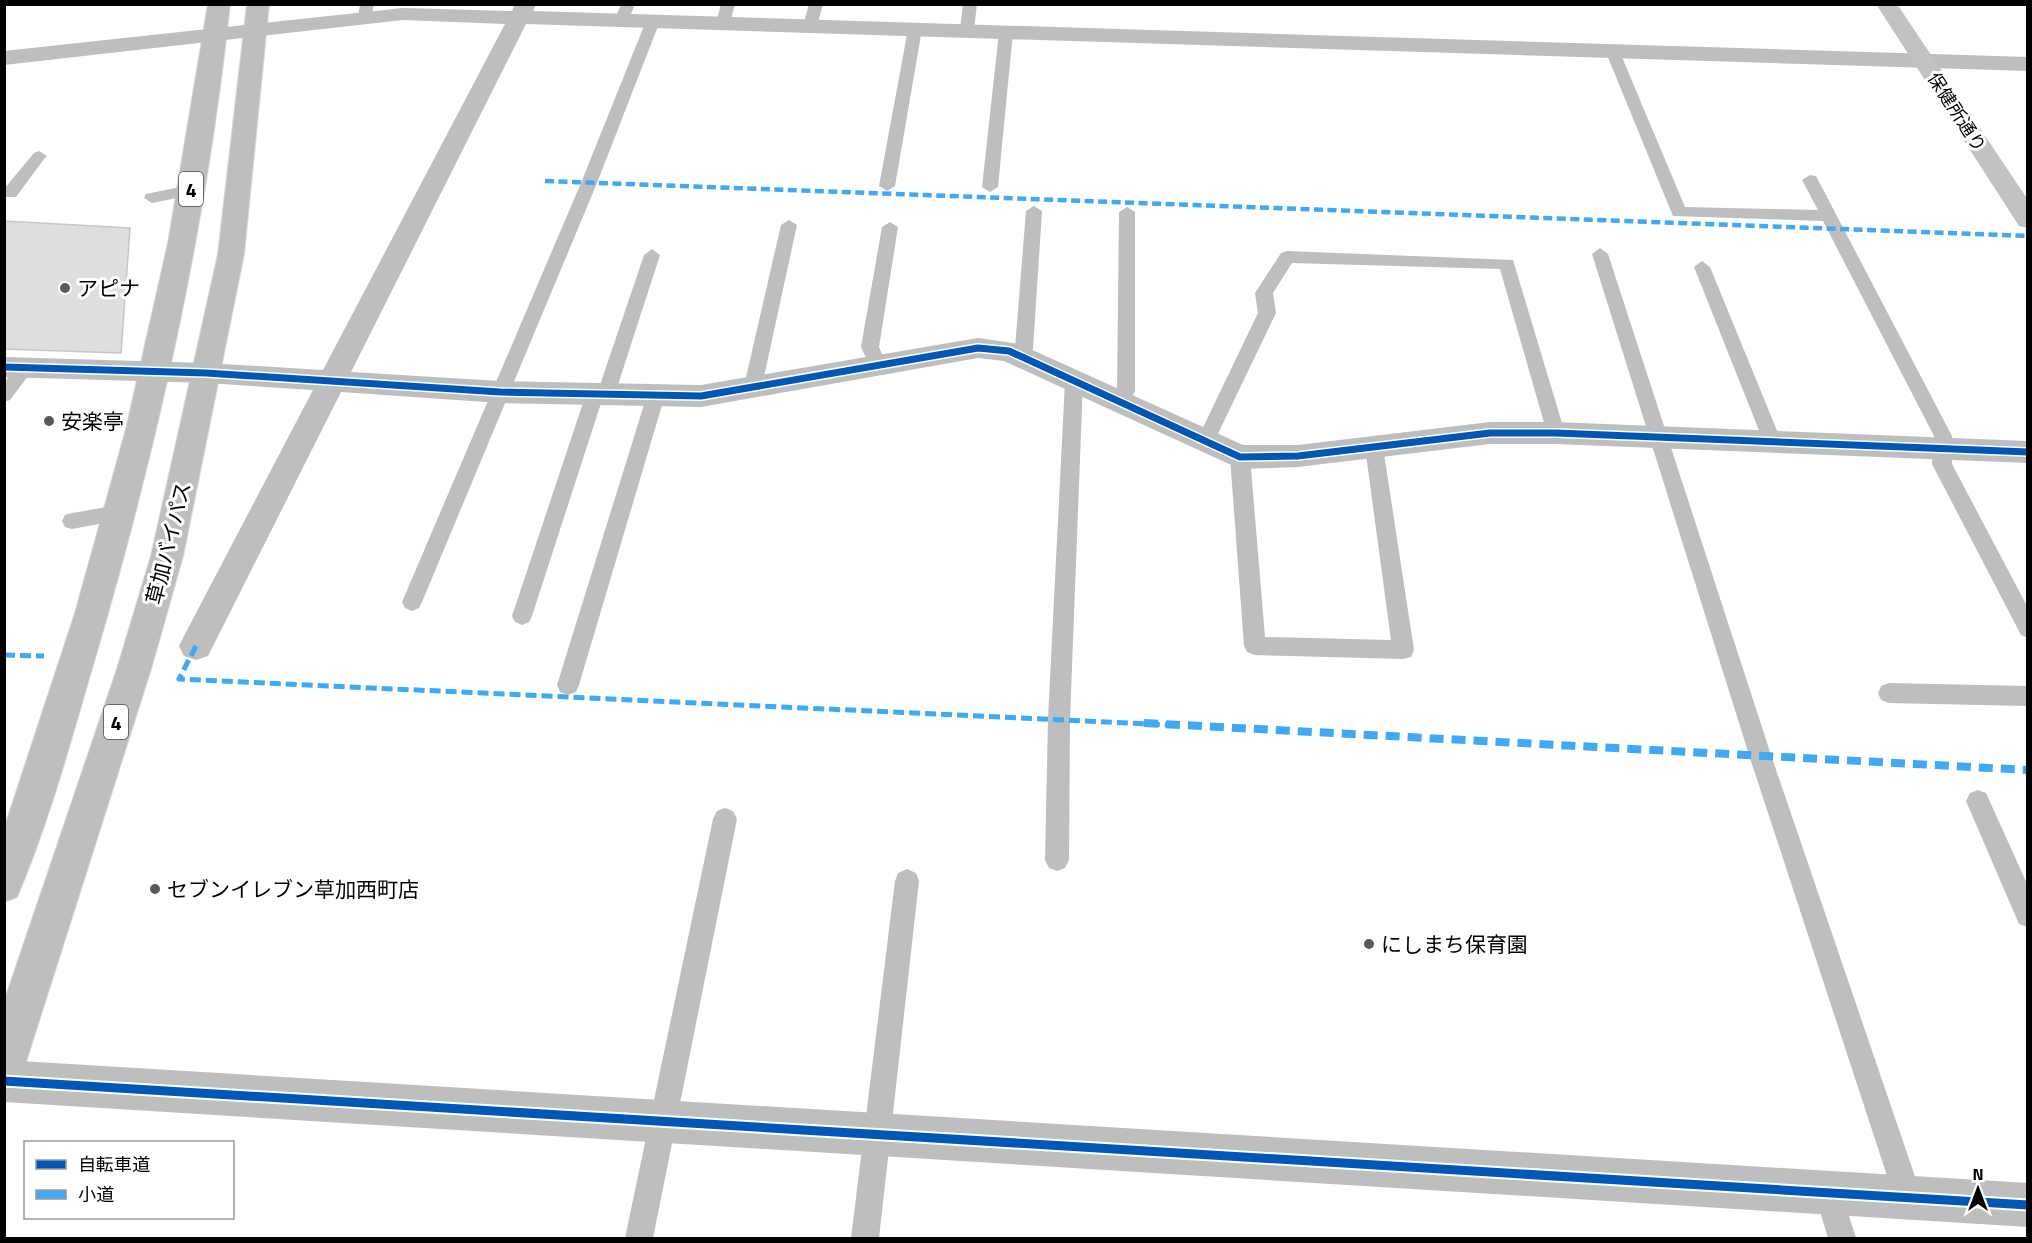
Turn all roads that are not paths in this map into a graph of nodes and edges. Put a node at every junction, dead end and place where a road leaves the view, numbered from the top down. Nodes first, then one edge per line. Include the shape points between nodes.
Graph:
1 (219, 4) edge
2 (258, 4) edge
3 (970, 4) edge
4 (1886, 4) edge
5 (366, 11) edge
6 (523, 11) edge
7 (625, 12) edge
8 (725, 14) edge
9 (813, 15) edge
10 (653, 21) junction
11 (256, 29) junction
12 (915, 29) junction
13 (967, 30) junction
14 (1006, 32) junction
15 (216, 33) junction
16 (1612, 51) junction
17 (4, 58) edge
18 (1923, 61) junction
19 (2028, 64) edge
20 (39, 156) dead end
21 (1810, 180) dead end
22 (887, 186) dead end
23 (990, 187) dead end
24 (190, 190) junction
25 (10, 193) dead end
26 (152, 198) dead end
27 (1034, 211) dead end
28 (1127, 212) dead end
29 (1829, 216) junction
30 (2028, 220) edge
31 (789, 225) dead end
32 (890, 227) dead end
33 (1600, 254) dead end
34 (652, 255) dead end
35 (1702, 267) dead end
36 (1019, 356) junction
37 (877, 364) junction
38 (15, 368) edge
39 (155, 373) junction
40 (206, 373) junction
41 (1074, 381) junction
42 (332, 382) junction
43 (753, 386) junction
44 (500, 392) junction
45 (600, 394) junction
46 (4, 395) edge
47 (656, 395) junction
48 (1119, 402) junction
49 (1556, 433) junction
50 (1659, 438) junction
51 (1205, 442) junction
52 (1773, 443) junction
53 (1374, 447) junction
54 (1941, 449) junction
55 (2028, 452) edge
56 (1240, 457) junction
57 (118, 513) junction
58 (72, 521) dead end
59 (412, 602) dead end
60 (522, 616) dead end
61 (2028, 629) edge
62 (196, 646) dead end
63 (568, 685) dead end
64 (1889, 693) dead end
65 (2028, 696) edge
66 (1978, 801) dead end
67 (725, 819) dead end
68 (1057, 860) dead end
69 (907, 881) dead end
70 (4, 884) edge
71 (2028, 915) edge
72 (4, 1065) edge
73 (4, 1081) edge
74 (663, 1121) junction
75 (877, 1134) junction
76 (1828, 1192) junction
77 (1908, 1197) junction
78 (2028, 1205) edge
79 (639, 1239) edge
80 (865, 1239) edge
81 (1842, 1239) edge

1 - 15 main road, 4
2 - 11 main road, 草加バイパス / 4
3 - 13 lane
4 - 18 street, 保健所通り
5 - 6 main road
5 - 11 main road
6 - 7 main road
6 - 42 main road
7 - 10 main road
8 - 9 main road
8 - 10 main road
9 - 12 main road
10 - 44 lane
11 - 15 main road
11 - 40 main road, 草加バイパス / 4 via 231,254
12 - 13 main road
12 - 22 lane
13 - 14 main road
14 - 16 main road
14 - 23 lane
15 - 17 main road
15 - 24 main road, 4
16 - 18 main road
16 - 29 lane via 1679,212
18 - 19 main road
18 - 30 street, 保健所通り
20 - 25 lane
21 - 29 lane
24 - 26 lane
24 - 39 main road, 4 via 180,259
27 - 36 lane via 1024,349
28 - 48 lane via 1126,392
29 - 54 lane via 1943,436
31 - 43 lane
32 - 37 lane via 870,347
33 - 50 lane
34 - 45 lane
35 - 52 lane
36 - 37 main road via 978,348
36 - 41 main road
37 - 43 main road
38 - 39 main road
38 - 46 lane
39 - 40 main road
39 - 57 main road, 4
40 - 42 main road
40 - 72 main road, 草加バイパス / 4 via 167,556 134,669
41 - 48 main road
41 - 68 lane via 1059,719
42 - 44 main road
42 - 62 main road
43 - 47 main road via 701,396
44 - 45 main road
44 - 59 lane
45 - 47 main road
45 - 60 lane
47 - 63 lane
48 - 51 main road
49 - 50 main road
49 - 51 lane via 1507,264 1287,256 1264,293 1268,313
49 - 53 main road via 1490,433
50 - 52 main road
50 - 77 lane via 1757,747
51 - 56 main road
52 - 54 main road
53 - 56 main road via 1298,456
53 - 56 lane via 1403,650 1255,646
54 - 55 main road
54 - 61 lane via 1942,464
57 - 58 lane
57 - 70 main road, 4 via 34,800
64 - 65 lane
66 - 71 lane
67 - 74 lane
69 - 75 lane
73 - 74 main road
74 - 75 main road
74 - 79 lane
75 - 76 main road
75 - 80 lane
76 - 77 main road
76 - 81 lane
77 - 78 main road

